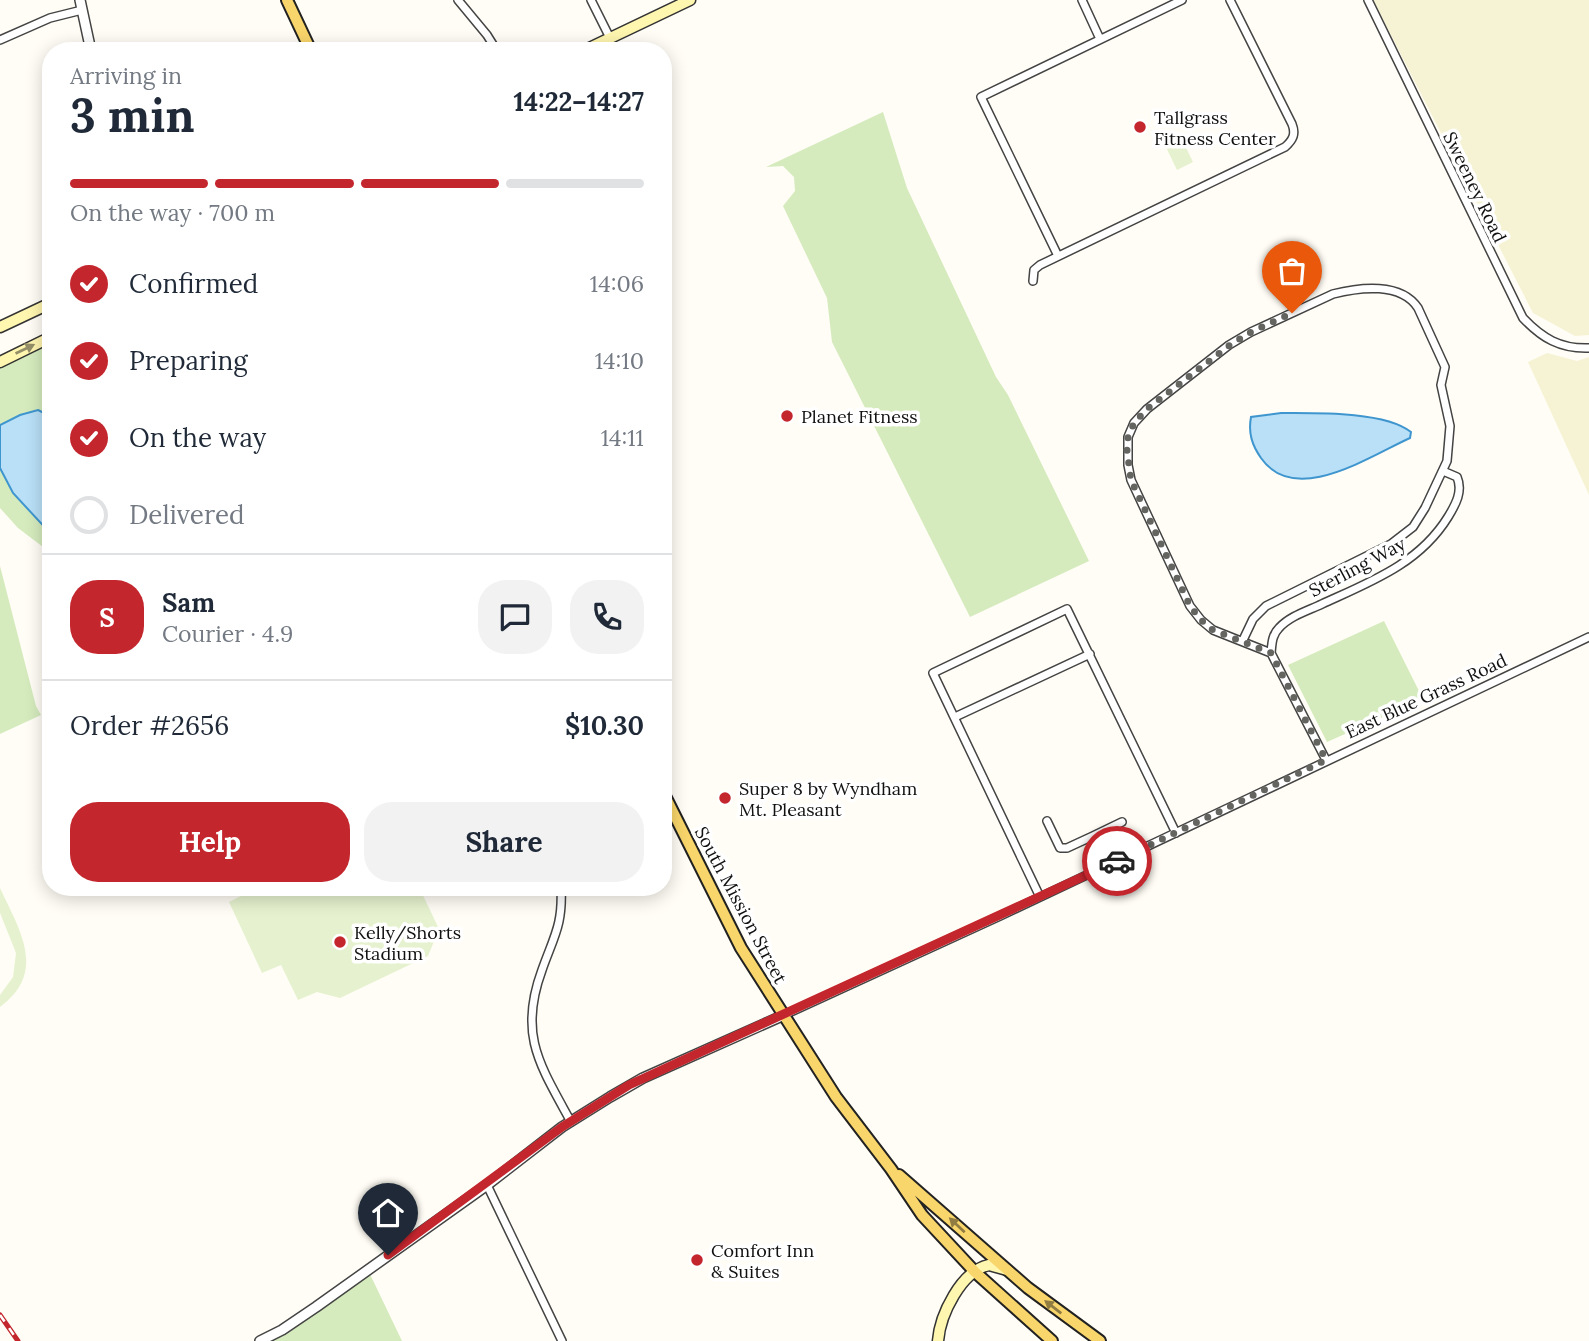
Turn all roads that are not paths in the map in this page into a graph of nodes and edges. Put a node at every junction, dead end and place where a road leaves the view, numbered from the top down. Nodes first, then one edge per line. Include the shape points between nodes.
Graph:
1 (287, 0) edge
2 (458, 0) edge
3 (592, 0) edge
4 (690, 0) edge
5 (1082, 0) edge
6 (1182, 0) edge
7 (1230, 0) edge
8 (1368, 0) edge
9 (81, 5) edge
10 (610, 38) junction
11 (1100, 39) junction
12 (0, 40) edge
13 (88, 42) edge
14 (307, 42) edge
15 (492, 42) edge
16 (602, 42) edge
17 (1058, 256) junction
18 (1033, 281) dead end
19 (42, 307) edge
20 (0, 327) edge
21 (42, 341) edge
22 (1589, 348) edge
23 (0, 362) edge
24 (1443, 471) junction
25 (1589, 637) edge
26 (1243, 640) junction
27 (1271, 653) junction
28 (1090, 654) junction
29 (955, 717) junction
30 (1326, 760) junction
31 (672, 810) edge
32 (1047, 821) dead end
33 (1122, 822) dead end
34 (1176, 833) junction
35 (1093, 836) junction
36 (1108, 866) junction
37 (561, 896) edge
38 (1040, 897) junction
39 (782, 1016) junction
40 (571, 1122) junction
41 (891, 1169) junction
42 (487, 1185) junction
43 (1008, 1270) junction
44 (975, 1272) junction
45 (260, 1341) edge
46 (562, 1341) edge
47 (938, 1341) edge
48 (1052, 1341) edge
49 (1100, 1341) edge

1 - 14 main road
2 - 15 street
3 - 10 street
4 - 10 main road
5 - 11 street
6 - 11 street
7 - 17 street via 1295,130 1292,141
8 - 22 street, Sweeney Road via 1522,318 1540,337
9 - 12 street
9 - 13 street
10 - 16 main road
11 - 17 street via 981,97
17 - 18 street via 1034,270
19 - 20 main road
23 -> 21 main road
24 - 26 street, Sterling Way via 1413,527 1391,544 1266,606
24 - 26 street, Sterling Way via 1450,426 1441,385 1445,367 1412,299 1386,289 1333,294 1251,332 1147,409 1128,437 1131,480 1190,606 1213,630
24 - 27 street, Sterling Way via 1457,477 1460,491 1446,520 1420,552 1374,581 1290,619 1277,629
25 - 30 street, East Blue Grass Road
26 - 27 street, Sterling Way
27 - 30 street
28 - 29 street
28 - 29 street via 1067,609 933,673
28 - 34 street
29 - 38 street
30 - 34 street, East Blue Grass Road
31 - 39 main road, South Mission Street via 735,937
32 - 35 street via 1060,848
33 - 35 street
34 - 36 street, East Blue Grass Road
35 - 36 street
36 - 38 street, East Blue Grass Road
37 - 40 street via 560,925 538,981 531,1022 538,1059
38 - 39 street, East Blue Grass Road
39 - 40 street via 643,1078
39 - 41 main road, South Mission Street
40 - 42 street
43 -> 41 main road, South Mission Street
41 - 44 main road, South Mission Street via 922,1215
42 - 45 street via 294,1322
42 - 46 street
43 - 44 main road via 989,1265
49 -> 43 main road, South Mission Street
44 - 47 main road via 950,1301
44 - 48 main road, South Mission Street

